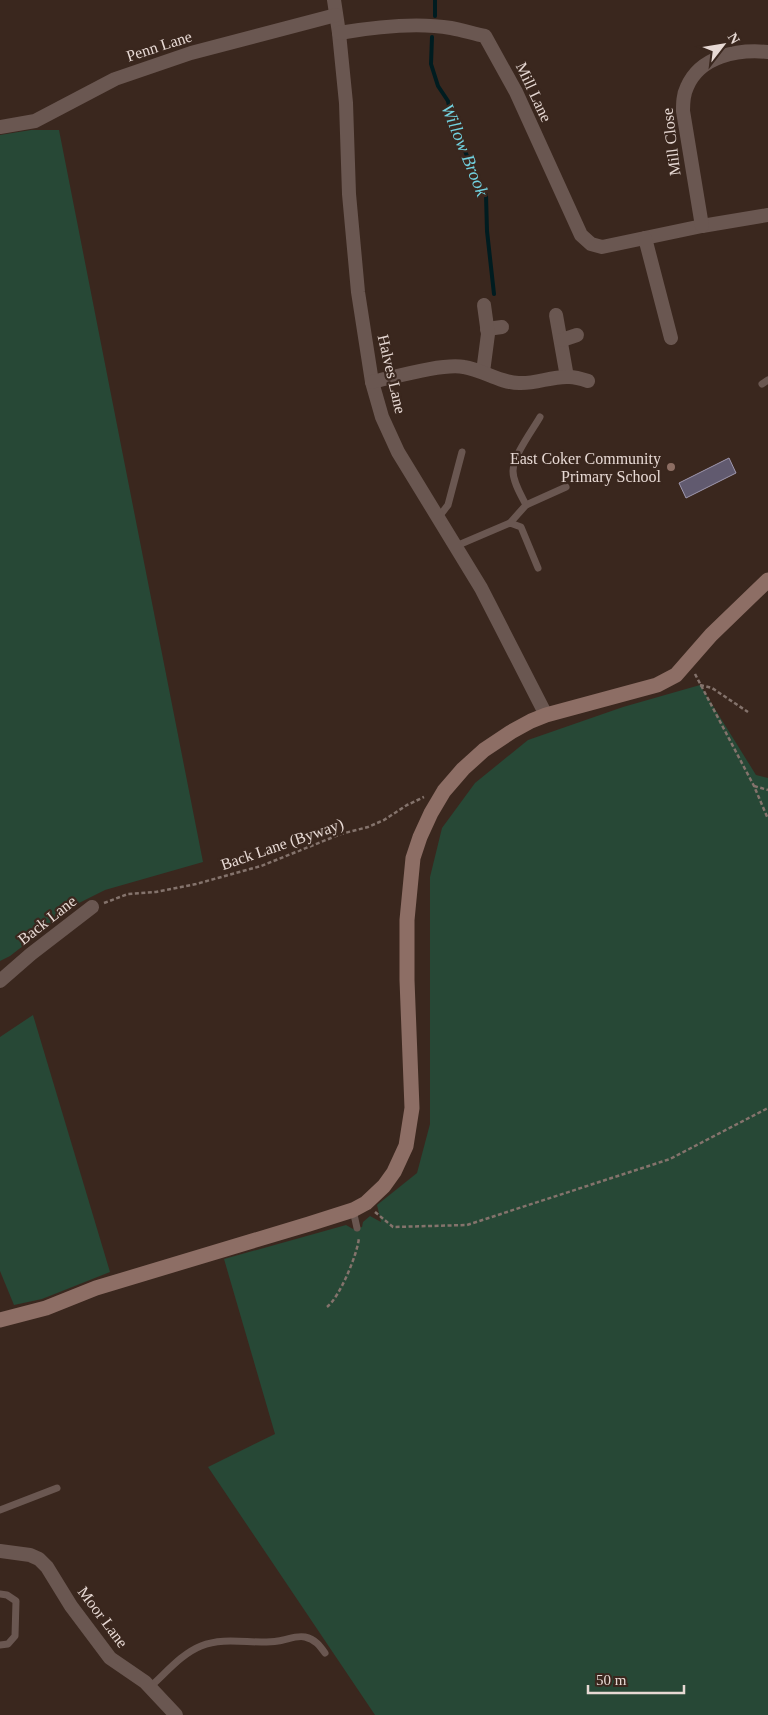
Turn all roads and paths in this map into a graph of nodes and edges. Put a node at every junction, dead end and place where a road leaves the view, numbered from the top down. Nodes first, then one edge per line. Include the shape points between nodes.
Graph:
1 (334, 0) edge
2 (336, 15) junction
3 (339, 33) junction
4 (768, 52) edge
5 (0, 126) edge
6 (768, 215) edge
7 (702, 226) junction
8 (645, 238) junction
9 (484, 305) dead end
10 (556, 315) dead end
11 (502, 327) dead end
12 (487, 329) junction
13 (577, 335) dead end
14 (670, 339) dead end
15 (562, 340) junction
16 (483, 372) junction
17 (568, 377) junction
18 (588, 381) dead end
19 (372, 382) junction
20 (540, 417) dead end
21 (462, 452) dead end
22 (566, 487) dead end
23 (526, 505) junction
24 (438, 518) junction
25 (510, 523) junction
26 (456, 546) junction
27 (538, 568) dead end
28 (768, 580) edge
29 (689, 661) junction
30 (700, 685) junction
31 (748, 712) dead end
32 (546, 715) junction
33 (754, 786) junction
34 (768, 790) edge
35 (444, 791) junction
36 (768, 819) edge
37 (92, 907) joint
38 (0, 981) edge
39 (768, 1108) edge
40 (359, 1206) junction
41 (357, 1228) joint
42 (327, 1306) dead end
43 (0, 1320) edge
44 (58, 1488) dead end
45 (0, 1510) edge
46 (0, 1551) edge
47 (0, 1594) edge
48 (0, 1645) edge
49 (325, 1653) dead end
50 (150, 1687) junction
51 (176, 1715) edge

1 - 2 street, Halves Lane
2 - 3 street, Halves Lane
2 - 5 street, Penn Lane via 190,52 115,79 35,121
3 - 8 street, Mill Lane via 408,26 450,28 485,36 516,92 581,235 591,244 602,247
3 - 19 street, Halves Lane via 358,292
4 - 7 street, Mill Close via 726,54 696,74 686,88 683,111
6 - 7 street, Mill Lane
7 - 8 street, Mill Lane
8 - 14 street
9 - 12 street
10 - 15 street
11 - 12 street
12 - 16 street
13 - 15 street
15 - 17 street
16 - 17 street via 516,383
16 - 19 street via 461,366 438,368
17 - 18 street
19 - 24 street, Halves Lane via 382,417 398,452
20 - 23 lane via 518,455 513,471
21 - 24 lane via 448,505
22 - 23 lane
23 - 25 lane
24 - 26 street, Halves Lane
25 - 26 lane
25 - 27 lane via 521,527
26 - 32 street, Halves Lane
28 - 29 street
29 - 30 path
29 - 32 street via 676,675 657,685
30 - 31 path via 712,688
30 - 33 path
32 - 35 street via 484,750
33 - 34 path
33 - 36 path
35 - 37 path, Back Lane (Byway) via 428,795 368,827 341,834 261,866 196,884 128,894
35 - 40 street via 420,837 409,888 410,1129 394,1172 384,1186
37 - 38 street, Back Lane
39 - 40 path via 670,1159 467,1225 393,1227
40 - 41 lane
40 - 43 street
41 - 42 path via 358,1242 349,1270 338,1296
44 - 45 lane
46 - 50 street, Moor Lane via 30,1555 47,1567 110,1658
47 - 48 lane via 16,1601 15,1636 8,1644
49 - 50 lane via 313,1639 300,1636 277,1642 218,1642 191,1651
50 - 51 street, Moor Lane

